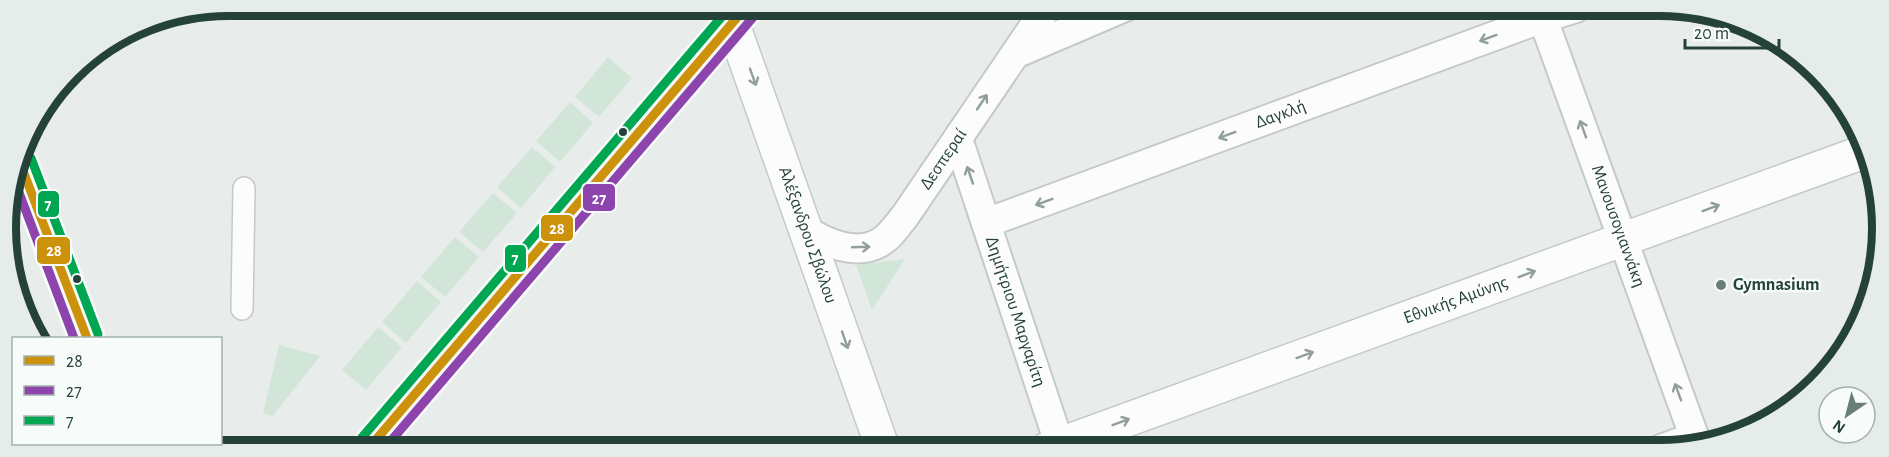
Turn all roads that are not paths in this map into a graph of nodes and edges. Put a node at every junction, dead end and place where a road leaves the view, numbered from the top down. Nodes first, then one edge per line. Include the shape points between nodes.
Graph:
1 (1041, 16) edge
2 (1103, 16) edge
3 (1533, 16) edge
4 (1542, 16) edge
5 (737, 17) edge
6 (740, 17) edge
7 (1015, 54) junction
8 (958, 139) junction
9 (1859, 154) edge
10 (25, 172) edge
11 (244, 188) dead end
12 (986, 224) junction
13 (806, 230) junction
14 (1623, 239) junction
15 (242, 309) dead end
16 (86, 337) edge
17 (1694, 438) edge
18 (376, 440) edge
19 (880, 440) edge
20 (1054, 440) edge
21 (1078, 440) edge

1 - 7 street, Δεσπεραί
2 - 7 street
3 -> 12 street, Δαγκλή
14 -> 4 street, Μανουσογιαννάκη
5 - 18 main road
6 -> 13 main road, Αλέξανδρου Σβώλου
8 -> 7 street, Δεσπεραί
12 -> 8 street, Δημήτριου Μαργαρίτη
13 -> 8 street, Δεσπεραί via 827,242 849,247 863,248 881,242 905,216
14 -> 9 main road, Εθνικής Αμύνης
10 - 16 main road
11 - 15 street
12 - 20 street, Δημήτριου Μαργαρίτη
13 -> 19 main road, Αλέξανδρου Σβώλου
17 -> 14 street, Μανουσογιαννάκη
21 -> 14 main road, Εθνικής Αμύνης

